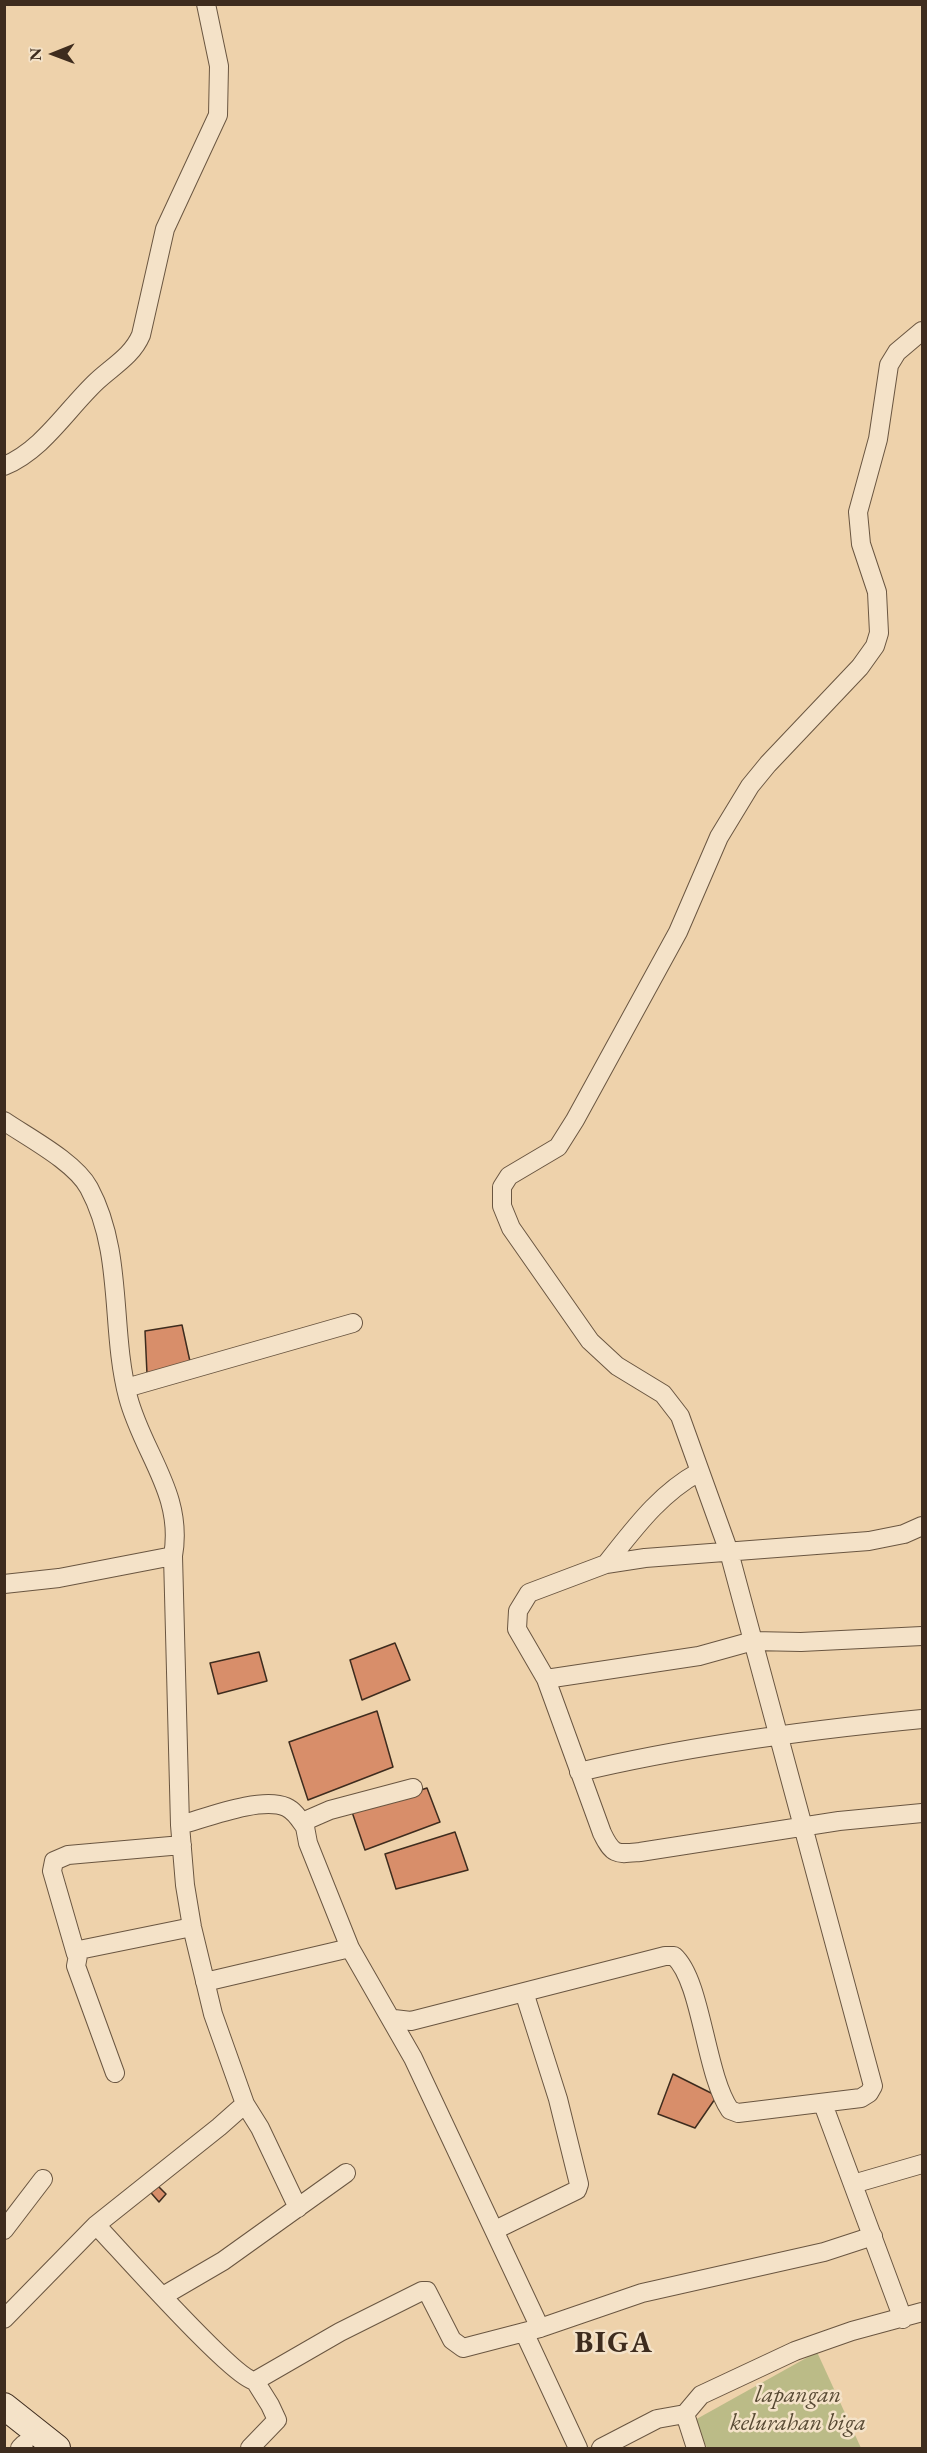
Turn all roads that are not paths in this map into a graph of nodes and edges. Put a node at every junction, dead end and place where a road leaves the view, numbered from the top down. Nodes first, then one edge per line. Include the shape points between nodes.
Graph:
1 (206, 4) edge
2 (922, 331) edge
3 (4, 466) edge
4 (4, 1121) edge
5 (353, 1323) dead end
6 (126, 1388) junction
7 (699, 1472) junction
8 (922, 1526) edge
9 (729, 1552) junction
10 (173, 1556) junction
11 (606, 1564) junction
12 (4, 1584) edge
13 (922, 1636) edge
14 (753, 1641) junction
15 (546, 1679) junction
16 (922, 1719) edge
17 (779, 1735) junction
18 (579, 1772) junction
19 (414, 1788) dead end
20 (922, 1813) edge
21 (180, 1825) junction
22 (804, 1826) junction
23 (305, 1827) junction
24 (182, 1845) junction
25 (192, 1927) junction
26 (350, 1948) junction
27 (76, 1954) junction
28 (205, 1982) junction
29 (524, 1992) junction
30 (394, 2019) junction
31 (115, 2073) dead end
32 (245, 2104) junction
33 (823, 2104) junction
34 (922, 2164) edge
35 (346, 2173) dead end
36 (43, 2179) dead end
37 (853, 2184) junction
38 (298, 2208) junction
39 (96, 2225) junction
40 (4, 2230) edge
41 (495, 2230) junction
42 (873, 2236) junction
43 (163, 2296) junction
44 (922, 2312) edge
45 (4, 2319) edge
46 (903, 2319) junction
47 (532, 2330) junction
48 (255, 2381) junction
49 (4, 2406) edge
50 (685, 2414) junction
51 (57, 2448) edge
52 (250, 2448) edge
53 (578, 2448) edge
54 (601, 2448) edge
55 (696, 2448) edge

1 - 3 street via 219,66 218,115 165,230 136,347 15,462
2 - 7 street via 897,352 889,365 878,439 858,512 861,544 877,592 879,633 875,646 847,683 750,786 719,837 678,932 560,1144 513,1172 502,1187 502,1206 511,1228 566,1309 590,1341 617,1366 663,1394 680,1416
4 - 6 street via 79,1174 92,1195 111,1255
5 - 6 street
6 - 10 street via 175,1514
7 - 9 street
7 - 11 street via 654,1505
8 - 9 street via 869,1541
9 - 11 street
9 - 14 street
10 - 12 street via 59,1578
10 - 21 street
11 - 15 street via 529,1593 520,1605 517,1629
13 - 14 street
14 - 15 street via 699,1656
14 - 17 street
15 - 18 street
16 - 17 street
17 - 18 street via 653,1755
17 - 22 street
18 - 22 street via 602,1833 615,1853
19 - 23 street via 330,1810 307,1820
20 - 22 street
21 - 23 street via 275,1803 288,1807
21 - 24 street
22 - 33 street via 873,2086 861,2098
23 - 26 street
24 - 25 street
24 - 27 street via 68,1855 54,1861 51,1871
25 - 27 street via 79,1950
25 - 28 street
26 - 28 street
26 - 30 street via 384,2010
27 - 31 street via 76,1966
28 - 32 street
29 - 30 street via 411,2021
29 - 33 street via 674,1956 686,1977 730,2110 738,2113
29 - 41 street via 558,2099 579,2184 577,2190
30 - 41 street
32 - 38 street via 261,2128
32 - 39 street
33 - 37 street
34 - 37 street
35 - 38 street
36 - 40 street
37 - 42 street
38 - 43 street via 223,2261
39 - 43 street
39 - 45 street
41 - 47 street
42 - 46 street
42 - 47 street via 824,2252 642,2293
43 - 48 street via 237,2371
44 - 46 street
46 - 50 street via 795,2351 701,2395
47 - 48 street via 463,2348 452,2340 427,2291 422,2291
47 - 53 street
48 - 52 street via 277,2420
49 - 51 main road
50 - 54 street via 657,2419
50 - 55 street

